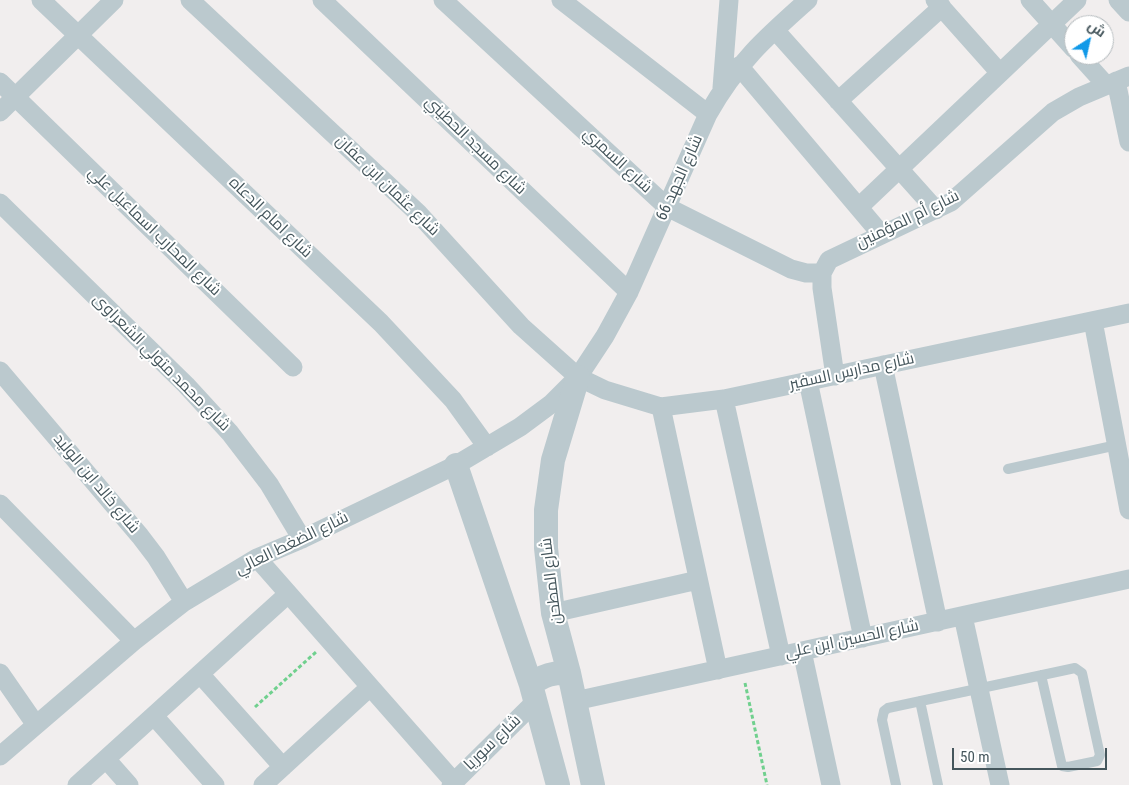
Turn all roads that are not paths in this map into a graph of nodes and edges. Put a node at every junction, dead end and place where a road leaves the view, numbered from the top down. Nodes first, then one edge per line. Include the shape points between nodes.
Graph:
1 (41, 0) edge
2 (114, 0) edge
3 (190, 0) edge
4 (322, 0) edge
5 (443, 0) edge
6 (561, 0) edge
7 (729, 0) edge
8 (808, 0) edge
9 (1030, 0) edge
10 (1077, 0) edge
11 (1118, 0) edge
12 (938, 4) edge
13 (1129, 12) edge
14 (1051, 24) junction
15 (775, 30) junction
16 (78, 36) junction
17 (1064, 38) edge
18 (1094, 65) edge
19 (739, 66) junction
20 (1000, 73) junction
21 (1117, 81) edge
22 (0, 82) edge
23 (722, 89) junction
24 (15, 97) junction
25 (838, 101) junction
26 (0, 112) edge
27 (708, 114) junction
28 (1129, 142) edge
29 (899, 169) junction
30 (0, 203) edge
31 (667, 207) junction
32 (859, 207) junction
33 (936, 210) junction
34 (882, 234) junction
35 (822, 273) junction
36 (629, 292) junction
37 (1129, 313) edge
38 (1093, 321) junction
39 (883, 365) junction
40 (293, 367) dead end
41 (0, 371) edge
42 (835, 376) junction
43 (578, 377) junction
44 (808, 381) junction
45 (724, 399) junction
46 (661, 407) junction
47 (1117, 445) junction
48 (486, 447) junction
49 (456, 465) junction
50 (1008, 469) dead end
51 (0, 504) edge
52 (1129, 510) edge
53 (302, 539) junction
54 (257, 558) junction
55 (1129, 579) edge
56 (698, 580) junction
57 (288, 594) junction
58 (184, 602) junction
59 (553, 613) junction
60 (963, 616) junction
61 (938, 622) junction
62 (863, 638) junction
63 (134, 640) junction
64 (802, 652) junction
65 (780, 656) junction
66 (718, 670) junction
67 (0, 673) edge
68 (569, 673) junction
69 (200, 674) junction
70 (1041, 675) junction
71 (370, 687) junction
72 (979, 688) junction
73 (534, 693) junction
74 (920, 701) junction
75 (577, 711) junction
76 (154, 716) junction
77 (36, 725) junction
78 (545, 729) junction
79 (0, 756) edge
80 (106, 759) junction
81 (283, 767) junction
82 (452, 784) edge
83 (77, 785) edge
84 (129, 785) edge
85 (216, 785) edge
86 (263, 785) edge
87 (558, 785) edge
88 (593, 785) edge
89 (831, 785) edge
90 (896, 785) edge
91 (938, 785) edge
92 (1000, 785) edge

1 - 16 street, شارع امام الدعاه
2 - 16 street
3 - 43 street, شارع عثمان ابن عفان via 418,213 521,326
4 - 36 street, شارع مسجد الحطيني
5 - 31 street, شارع السمري
6 - 27 street
7 - 23 street
8 - 15 street, شارع الجهد 66
9 - 14 street
10 - 14 street
11 - 13 street
12 - 20 street
12 - 25 street
14 - 17 street
14 - 20 street
15 - 19 street, شارع الجهد 66
15 - 25 street
16 - 24 street
16 - 48 street, شارع امام الدعاه via 409,351 453,400
18 - 21 street
19 - 23 street, شارع الجهد 66
19 - 32 street
20 - 29 street
21 - 28 street
21 - 33 street, شارع أم المؤمنين via 1053,112 965,192
22 - 24 street, شارع المحارب اسماعيل علي
23 - 27 street, شارع الجهد 66
24 - 26 street
24 - 40 street, شارع المحارب اسماعيل علي
25 - 29 street
27 - 31 street, شارع الجهد 66
29 - 32 street
29 - 33 street
30 - 53 street, شارع محمد متولي الشعراوى via 230,432 269,484
31 - 35 street, شارع السمري via 791,270
31 - 36 street, شارع الجهد 66
32 - 34 street
33 - 34 street, شارع أم المؤمنين
34 - 35 street, شارع أم المؤمنين via 829,260
35 - 42 street
36 - 43 street, شارع الجهد 66 via 606,336
37 - 38 street, شارع مدارس السفير
38 - 39 street, شارع مدارس السفير
38 - 47 street
39 - 42 street, شارع مدارس السفير
39 - 61 street
41 - 58 street, شارع خالد ابن الوليد via 140,536
42 - 44 street, شارع مدارس السفير
43 - 46 street, شارع مدارس السفير via 605,390
43 - 48 street, شارع الضغط العالي via 520,427
43 - 59 street, شارع المطحن via 553,460 546,510 546,548
44 - 45 street, شارع مدارس السفير
44 - 62 street
45 - 46 street, شارع مدارس السفير
45 - 65 street
46 - 56 street
47 - 50 lane
47 - 52 street
48 - 49 street, شارع الضغط العالي
49 - 53 street, شارع الضغط العالي
49 - 73 street
51 - 63 street
53 - 54 street, شارع الضغط العالي
54 - 57 street
54 - 58 street, شارع الضغط العالي
55 - 60 street, شارع الحسين ابن علي
56 - 59 street
56 - 66 street
57 - 69 street
57 - 71 street
58 - 63 street, شارع الضغط العالي
59 - 68 street, شارع المطحن
60 - 61 street, شارع الحسين ابن علي
60 - 72 street
61 - 62 street, شارع الحسين ابن علي
62 - 64 street, شارع الحسين ابن علي
63 - 77 street, شارع الضغط العالي
64 - 65 street, شارع الحسين ابن علي
64 - 89 street
65 - 66 street, شارع الحسين ابن علي
66 - 75 street, شارع الحسين ابن علي
67 - 77 street
68 - 73 street via 540,678
68 - 75 street, شارع المطحن
69 - 76 street
69 - 81 street
70 - 70 lane via 1062,766 1097,761 1100,755 1081,670 1075,668
70 - 72 lane
71 - 81 street
71 - 82 street
72 - 74 lane
72 - 92 street
73 - 78 street
73 - 82 street, شارع سوريا
74 - 90 lane via 888,708 882,715
74 - 91 lane
75 - 78 street via 564,727
75 - 88 street, شارع المطحن
76 - 80 street
76 - 85 street
77 - 79 street, شارع الضغط العالي
78 - 87 street
80 - 83 street
80 - 84 street
81 - 86 street

